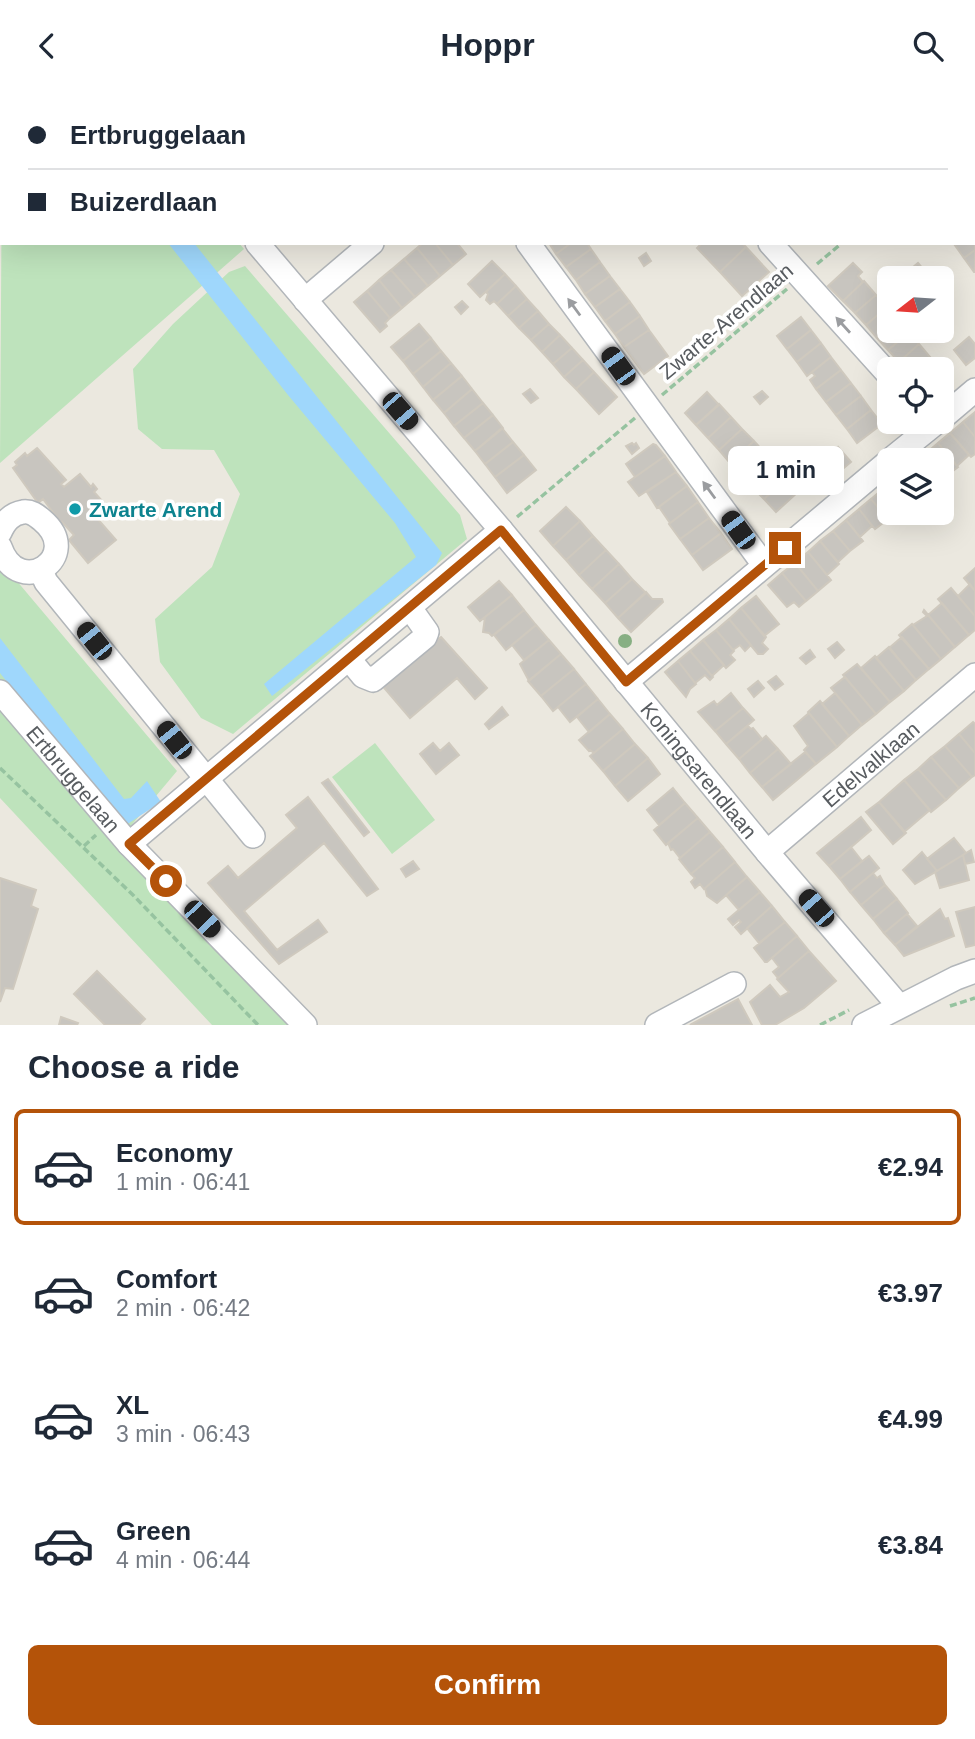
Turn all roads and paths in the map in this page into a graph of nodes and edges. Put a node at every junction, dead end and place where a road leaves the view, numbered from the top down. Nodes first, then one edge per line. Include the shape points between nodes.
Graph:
1 (259, 245) edge
2 (370, 245) edge
3 (529, 245) edge
4 (772, 245) edge
5 (840, 245) edge
6 (801, 278) junction
7 (305, 300) junction
8 (877, 362) edge
9 (975, 390) edge
10 (648, 407) junction
11 (954, 407) edge
12 (921, 434) edge
13 (905, 448) edge
14 (877, 472) edge
15 (501, 530) junction
16 (0, 532) edge
17 (0, 547) edge
18 (764, 565) junction
19 (41, 571) junction
20 (410, 608) junction
21 (349, 659) junction
22 (975, 675) edge
23 (626, 682) junction
24 (0, 692) edge
25 (0, 768) edge
26 (206, 779) junction
27 (253, 836) dead end
28 (129, 844) junction
29 (767, 852) junction
30 (975, 971) edge
31 (734, 984) dead end
32 (899, 1006) junction
33 (258, 1025) edge
34 (305, 1025) edge
35 (657, 1025) edge
36 (864, 1025) edge

1 - 7 street, Koningsarendlaan
2 - 7 street
10 -> 3 street
4 - 6 street
5 - 6 path, Zwarte-Arendlaan
8 -> 6 street
6 - 10 path, Zwarte-Arendlaan
7 - 15 street, Koningsarendlaan
9 - 11 street
10 - 15 path, Zwarte-Arendlaan
18 -> 10 street
12 - 13 street
14 - 18 street
15 - 20 street
15 - 23 street, Koningsarendlaan
16 - 19 street via 6,520 21,512 30,512 48,526 57,541 55,553
17 - 19 street via 17,568
18 - 23 street
19 - 26 street
20 - 21 street
20 - 21 street via 424,626 425,637 373,680 363,676
21 - 26 street
22 - 29 street, Edelvalklaan
23 - 29 street, Koningsarendlaan
24 - 28 street, Ertbruggelaan
25 - 33 path via 134,896
26 - 27 street
26 - 28 street
28 - 34 street, Ertbruggelaan
29 - 32 street, Koningsarendlaan
30 - 32 street
31 - 35 street
32 - 36 street

